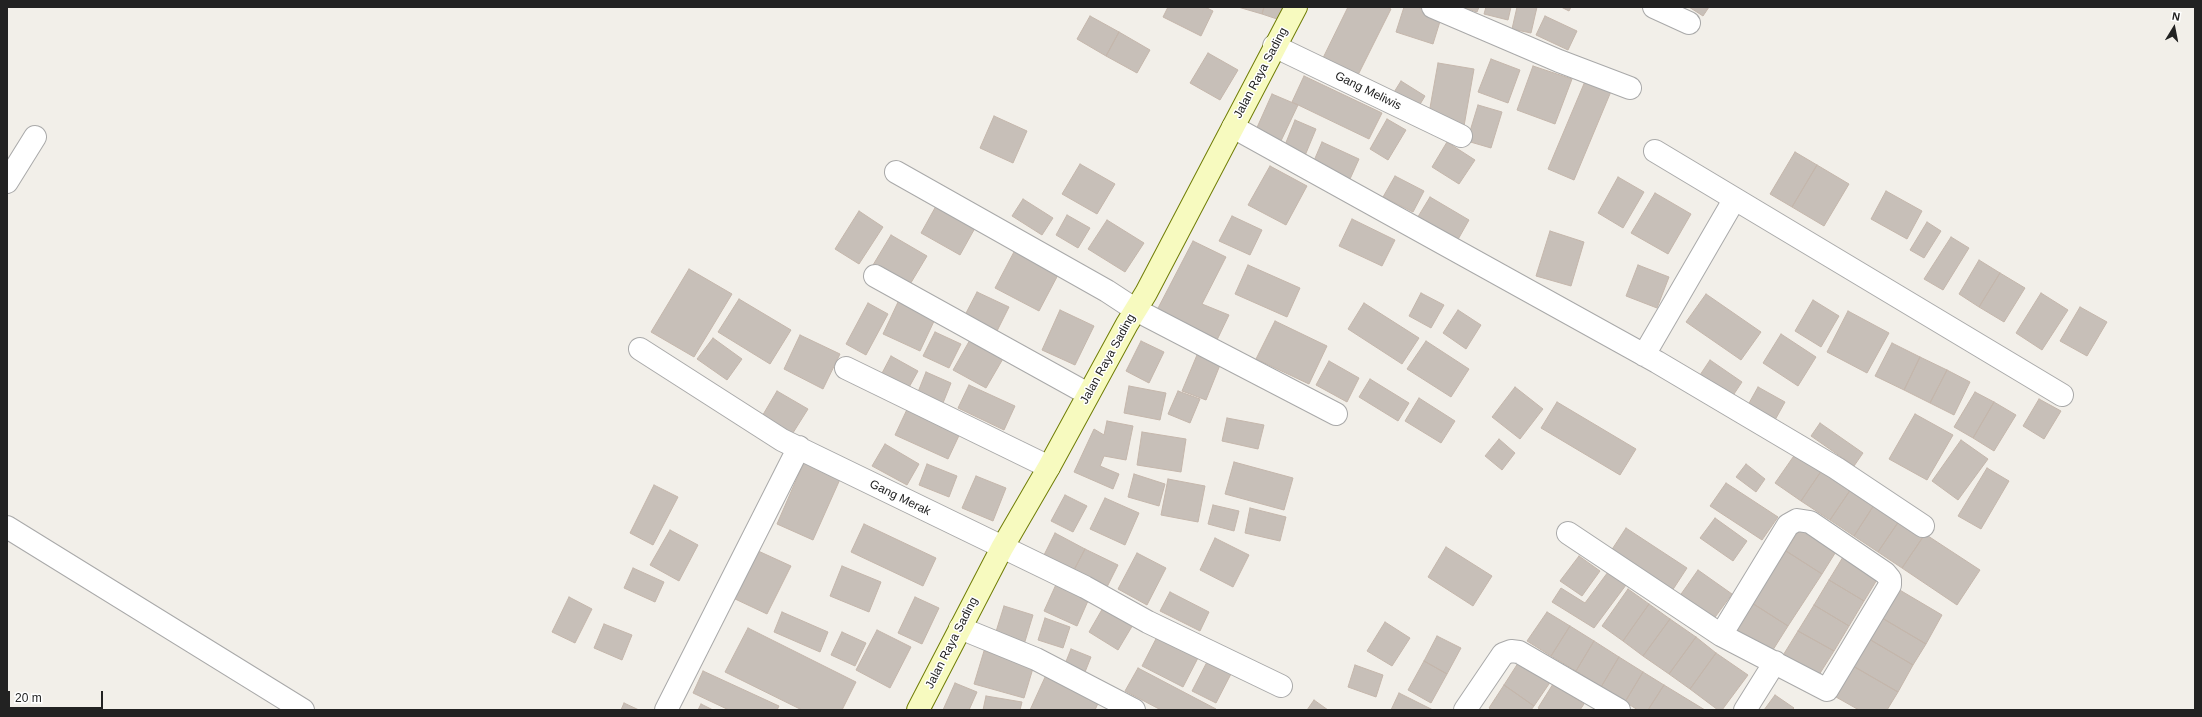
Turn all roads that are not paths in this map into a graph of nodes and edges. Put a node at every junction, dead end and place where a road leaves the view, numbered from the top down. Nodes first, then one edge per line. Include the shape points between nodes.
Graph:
1 (1296, 7) edge
2 (1433, 7) edge
3 (1654, 7) edge
4 (1689, 23) dead end
5 (1274, 46) junction
6 (1630, 88) dead end
7 (1233, 127) junction
8 (1461, 136) dead end
9 (35, 137) dead end
10 (1655, 151) dead end
11 (896, 172) dead end
12 (7, 182) edge
13 (1734, 200) junction
14 (875, 276) dead end
15 (1136, 310) junction
16 (640, 349) dead end
17 (1644, 355) junction
18 (846, 368) dead end
19 (1088, 394) junction
20 (2062, 395) dead end
21 (1336, 414) dead end
22 (799, 447) junction
23 (1049, 467) junction
24 (1923, 526) dead end
25 (7, 527) edge
26 (1568, 533) dead end
27 (1002, 548) junction
28 (960, 628) junction
29 (1721, 635) junction
30 (1774, 662) junction
31 (1281, 686) dead end
32 (1612, 708) edge
33 (303, 710) edge
34 (666, 710) edge
35 (918, 710) edge
36 (1134, 710) edge
37 (1465, 710) edge
38 (1745, 710) edge

1 - 5 street, Jalan Raya Sading
2 - 6 street via 1559,61
3 - 4 street
5 - 7 street, Jalan Raya Sading
5 - 8 street, Gang Meliwis
7 - 15 street, Jalan Raya Sading
7 - 17 street
9 - 12 street
10 - 13 street
11 - 15 street via 1108,291
13 - 17 street
13 - 20 street
14 - 19 street
15 - 19 street, Jalan Raya Sading
15 - 21 street
16 - 22 street, Gang Merak via 782,440
17 - 24 street via 1836,468
18 - 23 street
19 - 23 street, Jalan Raya Sading
22 - 27 street, Gang Merak
22 - 34 street
23 - 27 street, Jalan Raya Sading
25 - 33 street
26 - 29 street
27 - 28 street, Jalan Raya Sading
27 - 31 street, Gang Merak
28 - 35 street, Jalan Raya Sading
28 - 36 street via 1036,659
29 - 30 street
29 - 30 street via 1788,525 1797,520 1810,522 1890,579 1890,585 1827,690
30 - 38 street
32 - 37 street via 1519,652 1511,651 1503,654

